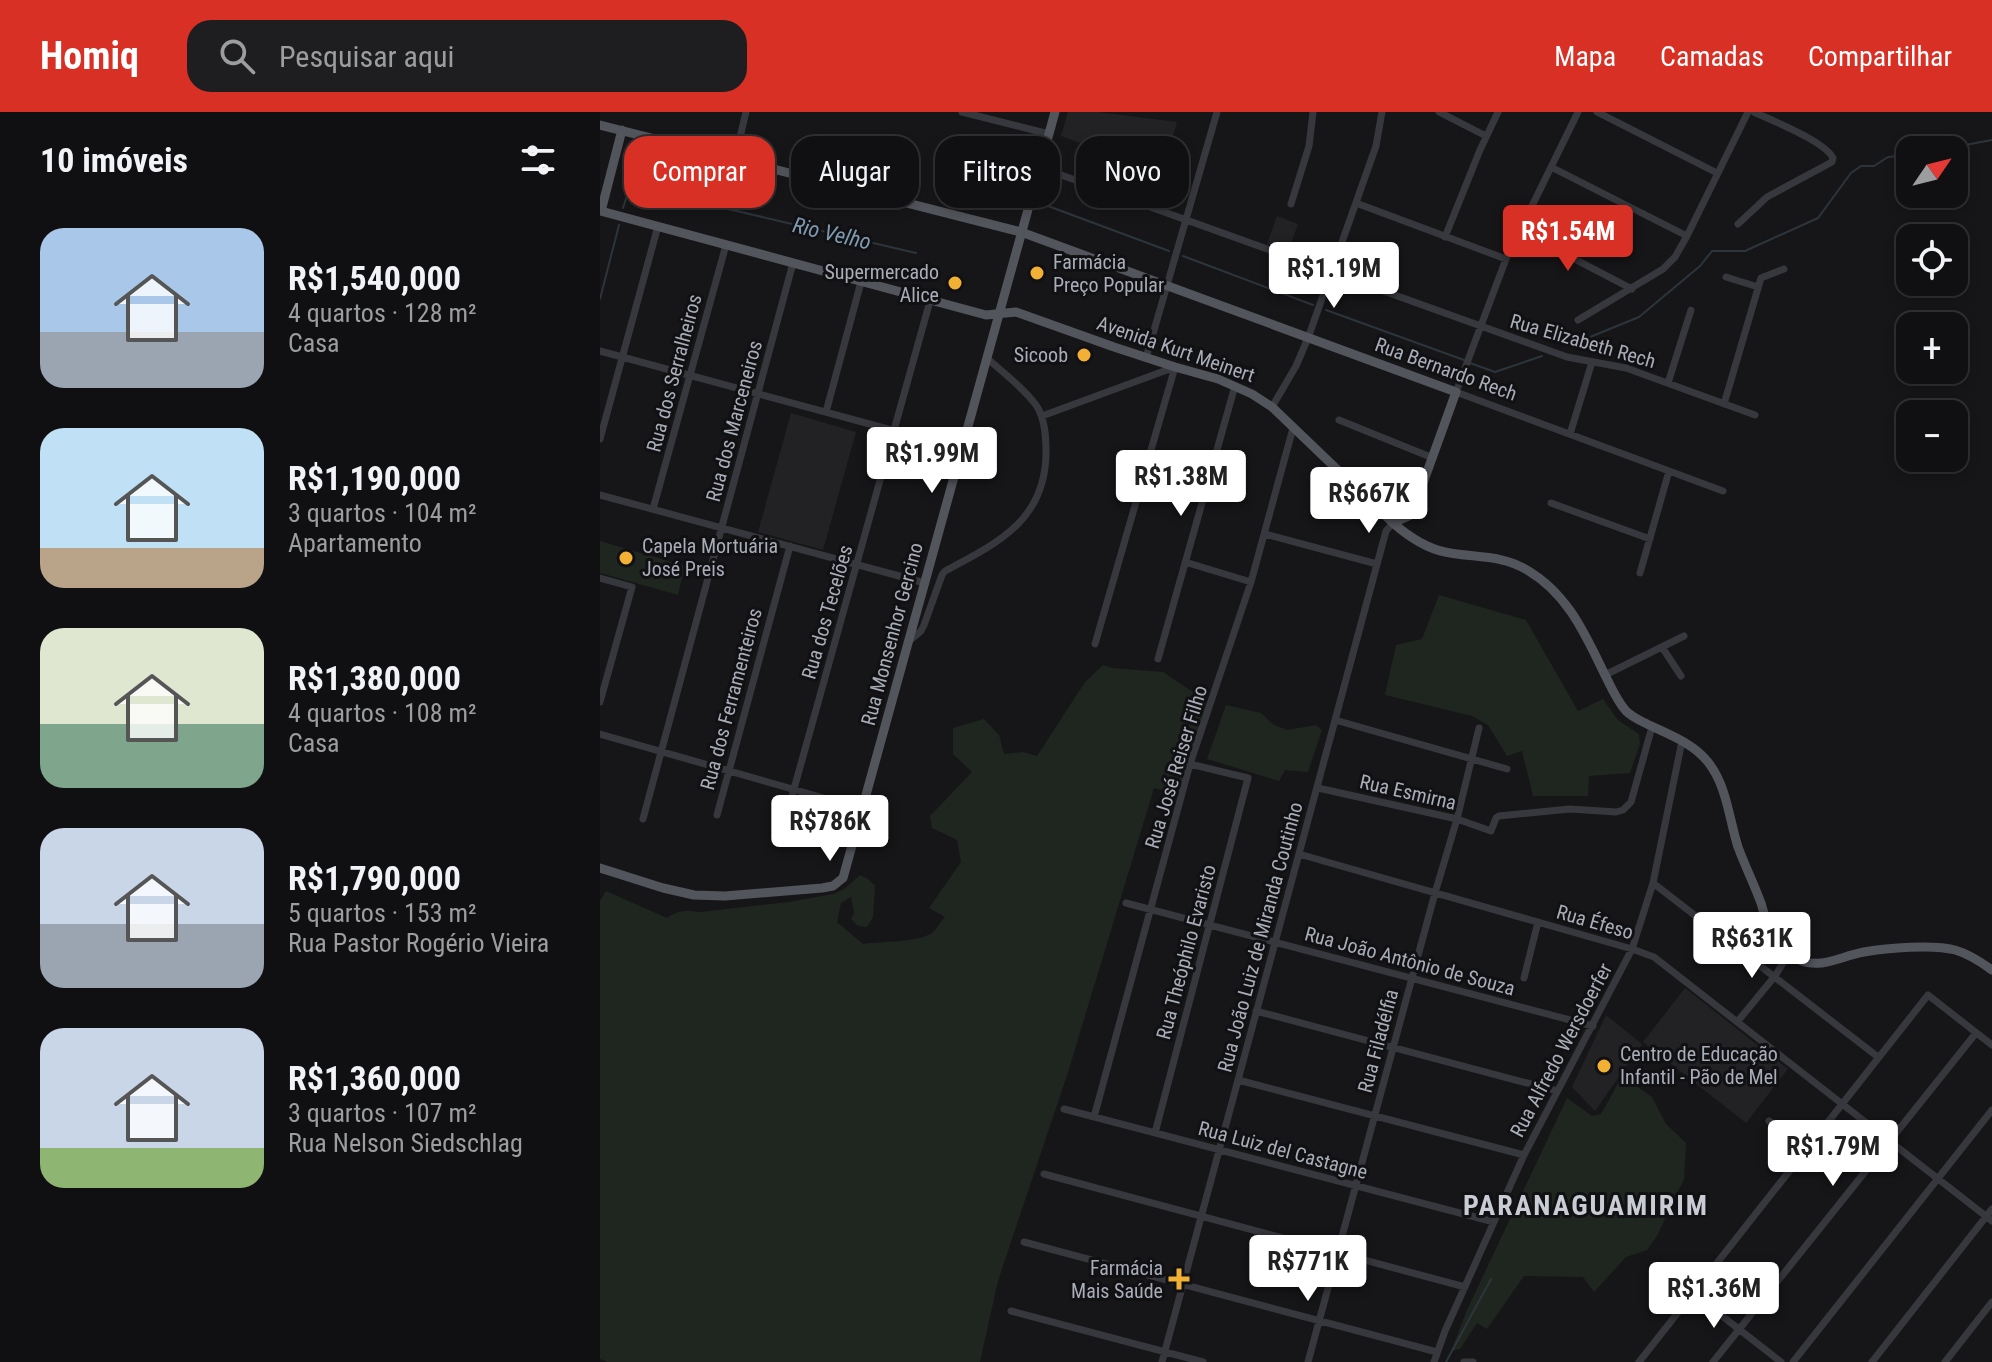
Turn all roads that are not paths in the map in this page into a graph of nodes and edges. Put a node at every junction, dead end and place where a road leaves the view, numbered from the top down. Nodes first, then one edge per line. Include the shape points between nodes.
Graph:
1 (746, 112) edge
2 (962, 112) edge
3 (1055, 112) edge
4 (1217, 112) edge
5 (1313, 112) edge
6 (1382, 112) edge
7 (1439, 112) edge
8 (1498, 112) edge
9 (1578, 112) edge
10 (1597, 112) edge
11 (1748, 112) edge
12 (1754, 112) edge
13 (600, 125) edge
14 (622, 130) junction
15 (1049, 134) joint
16 (646, 136) edge
17 (740, 136) edge
18 (1486, 136) junction
19 (1551, 167) junction
20 (775, 168) edge
21 (1717, 173) junction
22 (1060, 175) edge
23 (1356, 203) junction
24 (1291, 204) dead end
25 (1028, 208) edge
26 (601, 213) edge
27 (1186, 220) junction
28 (1738, 224) dead end
29 (658, 226) junction
30 (1519, 230) junction
31 (1021, 232) junction
32 (1687, 236) junction
33 (1445, 237) junction
34 (726, 245) junction
35 (1506, 259) junction
36 (793, 263) junction
37 (1784, 269) dead end
38 (1332, 272) junction
39 (1726, 277) dead end
40 (861, 282) junction
41 (1167, 286) junction
42 (1758, 287) junction
43 (1632, 289) junction
44 (930, 301) junction
45 (1691, 310) dead end
46 (999, 314) junction
47 (1578, 320) dead end
48 (1480, 326) junction
49 (1308, 338) junction
50 (600, 351) edge
51 (622, 358) junction
52 (987, 358) junction
53 (1146, 358) junction
54 (1592, 362) junction
55 (1175, 367) junction
56 (690, 376) junction
57 (1668, 383) junction
58 (1235, 386) junction
59 (1456, 392) junction
60 (757, 394) junction
61 (1724, 404) junction
62 (1272, 407) junction
63 (826, 412) junction
64 (1755, 415) dead end
65 (1042, 416) junction
66 (1339, 420) dead end
67 (1293, 428) junction
68 (894, 431) junction
69 (1570, 434) junction
70 (600, 439) edge
71 (962, 449) junction
72 (1433, 458) junction
73 (1669, 471) junction
74 (1723, 491) dead end
75 (600, 495) edge
76 (1551, 503) dead end
77 (653, 509) junction
78 (1409, 516) junction
79 (1393, 523) junction
80 (722, 528) junction
81 (1265, 534) junction
82 (1650, 539) junction
83 (1417, 541) junction
84 (790, 546) junction
85 (1185, 562) junction
86 (857, 564) junction
87 (1377, 564) junction
88 (1640, 573) dead end
89 (600, 578) edge
90 (1251, 582) junction
91 (925, 583) junction
92 (1684, 636) dead end
93 (909, 641) junction
94 (1095, 644) dead end
95 (1662, 647) junction
96 (1158, 659) dead end
97 (1605, 675) junction
98 (1681, 676) dead end
99 (600, 702) edge
100 (1335, 720) junction
101 (1652, 727) junction
102 (1479, 728) dead end
103 (600, 734) edge
104 (1682, 741) junction
105 (661, 751) junction
106 (1471, 759) junction
107 (1190, 764) junction
108 (1507, 769) dead end
109 (729, 771) junction
110 (1318, 788) junction
111 (794, 789) junction
112 (862, 809) junction
113 (717, 815) dead end
114 (643, 819) dead end
115 (1457, 819) junction
116 (780, 839) dead end
117 (1299, 854) junction
118 (600, 868) edge
119 (1653, 883) junction
120 (1435, 893) junction
121 (1126, 903) dead end
122 (1151, 909) junction
123 (1538, 922) junction
124 (1210, 925) junction
125 (1275, 942) junction
126 (1632, 949) junction
127 (1788, 955) junction
128 (1992, 970) edge
129 (1775, 976) junction
130 (1412, 978) junction
131 (1524, 978) dead end
132 (1256, 1011) junction
133 (1738, 1021) junction
134 (1593, 1026) junction
135 (1976, 1033) junction
136 (1992, 1045) edge
137 (1393, 1048) junction
138 (1878, 1057) junction
139 (1238, 1080) junction
140 (1557, 1091) junction
141 (1842, 1104) junction
142 (1064, 1109) dead end
143 (1992, 1110) edge
144 (1374, 1116) junction
145 (1094, 1117) junction
146 (1769, 1121) dead end
147 (1155, 1133) junction
148 (1890, 1141) junction
149 (1219, 1150) junction
150 (1805, 1150) junction
151 (1524, 1155) junction
152 (1044, 1174) dead end
153 (1938, 1179) junction
154 (1356, 1185) junction
155 (1992, 1209) edge
156 (1201, 1216) junction
157 (1989, 1219) edge
158 (1494, 1222) junction
159 (1024, 1242) dead end
160 (1337, 1253) junction
161 (1667, 1273) dead end
162 (1183, 1284) junction
163 (1465, 1287) junction
164 (1693, 1294) junction
165 (1992, 1302) edge
166 (1011, 1311) dead end
167 (1319, 1320) junction
168 (1738, 1329) junction
169 (1165, 1352) junction
170 (1437, 1352) junction
171 (1162, 1362) edge
172 (1203, 1362) edge
173 (1308, 1362) edge
174 (1434, 1362) edge
175 (1464, 1362) edge
176 (1473, 1362) edge
177 (1639, 1362) edge
178 (1713, 1362) edge
179 (1781, 1362) edge
180 (1793, 1362) edge
181 (1872, 1362) edge
182 (1945, 1362) edge

1 - 17 street
2 - 15 street
3 - 15 main road, Rua Monsenhor Gercino
4 - 27 street
5 - 24 street via 1309,146
6 - 23 street
7 - 18 street
8 - 18 street
9 - 19 street
10 - 21 street
11 - 21 street
12 - 28 street via 1813,141 1833,158 1767,197
13 - 14 main road, Rua Bernardo Rech
14 - 16 main road, Rua Bernardo Rech
14 - 26 main road
18 - 33 street
19 - 30 street
19 - 32 street
20 - 31 main road, Rua Bernardo Rech
21 - 32 street
22 - 27 street, Rua Elizabeth Rech
23 - 33 street
23 - 38 street
25 - 31 main road, Rua Monsenhor Gercino
26 - 29 main road, Avenida Kurt Meinert
27 - 38 street, Rua Elizabeth Rech
27 - 41 street
29 - 34 main road, Avenida Kurt Meinert
29 - 51 street
30 - 35 street
30 - 43 street
31 - 41 main road, Rua Bernardo Rech
31 - 46 main road, Rua Monsenhor Gercino
32 - 43 street via 1663,269
33 - 35 street
34 - 36 main road, Avenida Kurt Meinert
34 - 56 street, Rua dos Serralheiros
35 - 48 street
36 - 40 main road, Avenida Kurt Meinert
36 - 60 street, Rua dos Marceneiros
37 - 42 street via 1761,278
38 - 48 street, Rua Elizabeth Rech
38 - 49 street
39 - 42 street
40 - 44 main road, Avenida Kurt Meinert
40 - 63 street
41 - 49 main road, Rua Bernardo Rech
41 - 53 street
42 - 61 street
43 - 47 street
44 - 46 main road, Avenida Kurt Meinert
44 - 68 street, Rua dos Tecelões
45 - 57 street
46 - 52 main road, Rua Monsenhor Gercino
46 - 53 main road, Avenida Kurt Meinert via 1016,312
48 - 54 street, Rua Elizabeth Rech
48 - 59 street
49 - 59 main road, Rua Bernardo Rech
49 - 62 street
50 - 51 street
51 - 56 street
51 - 70 street
52 - 65 street
52 - 71 main road, Rua Monsenhor Gercino
53 - 55 main road, Avenida Kurt Meinert
54 - 57 street, Rua Elizabeth Rech
54 - 69 street
55 - 58 main road, Avenida Kurt Meinert
55 - 65 street
55 - 94 street
56 - 60 street
56 - 77 street, Rua dos Serralheiros
57 - 61 street, Rua Elizabeth Rech
58 - 62 main road, Avenida Kurt Meinert
58 - 85 street
59 - 69 street, Rua Bernardo Rech
59 - 72 main road
60 - 63 street
60 - 80 street, Rua dos Marceneiros
61 - 64 street, Rua Elizabeth Rech
62 - 67 main road, Avenida Kurt Meinert
63 - 68 street
65 - 93 street via 1046,466 1033,505 1006,536 945,571 921,631
66 - 72 street
67 - 79 main road, Avenida Kurt Meinert
67 - 81 street, Rua José Reiser Filho
68 - 71 street
68 - 86 street, Rua dos Tecelões
69 - 73 street, Rua Bernardo Rech
71 - 91 main road, Rua Monsenhor Gercino
72 - 78 main road
73 - 74 street, Rua Bernardo Rech
73 - 82 street
75 - 77 street
76 - 82 street
77 - 80 street
78 - 79 main road
78 - 83 main road
79 - 83 main road, Avenida Kurt Meinert
79 - 87 street, Rua João Luiz de Miranda Coutinho
80 - 84 street
80 - 105 street, Rua dos Marceneiros
81 - 87 street
81 - 90 street, Rua José Reiser Filho
82 - 88 street
83 - 97 main road via 1444,552 1513,562 1531,572 1569,606
84 - 86 street
84 - 109 street, Rua dos Ferramenteiros
85 - 90 street
85 - 96 street
86 - 91 street
86 - 111 street, Rua dos Tecelões
87 - 100 street, Rua João Luiz de Miranda Coutinho
89 - 99 street via 632,587
90 - 107 street, Rua José Reiser Filho
91 - 93 main road, Rua Monsenhor Gercino
92 - 95 street
93 - 112 main road, Rua Monsenhor Gercino
95 - 97 street
95 - 98 street
97 - 101 main road via 1624,709
100 - 106 street
100 - 110 street, Rua João Luiz de Miranda Coutinho
101 - 104 main road
101 - 115 street, Rua Esmirna via 1631,802 1623,810 1499,816 1491,831
102 - 106 street, Rua Filadélfia
103 - 105 street
104 - 119 street, Rua Alfredo Wersdoerfer
104 - 127 main road via 1702,755 1717,777 1769,929
105 - 109 street
105 - 114 street, Rua dos Marceneiros
106 - 108 street
106 - 115 street, Rua Filadélfia
107 - 122 street, Rua José Reiser Filho
107 - 124 street, Rua Theóphilo Evaristo via 1248,778
109 - 111 street
109 - 113 street, Rua dos Ferramenteiros
110 - 115 street, Rua Esmirna
110 - 117 street, Rua João Luiz de Miranda Coutinho
111 - 112 street
111 - 116 street, Rua dos Tecelões
112 - 118 main road, Rua Monsenhor Gercino via 843,878 833,886 706,896 675,892
115 - 120 street, Rua Filadélfia
117 - 120 street, Rua Éfeso
117 - 125 street, Rua João Luiz de Miranda Coutinho
119 - 126 street, Rua Alfredo Wersdoerfer
119 - 129 street
120 - 123 street, Rua Éfeso
120 - 130 street, Rua Filadélfia
121 - 122 street, Rua João Antônio de Souza
122 - 124 street, Rua João Antônio de Souza
122 - 145 street, Rua José Reiser Filho
123 - 126 street, Rua Éfeso
123 - 131 street
124 - 125 street, Rua João Antônio de Souza
124 - 147 street, Rua Theóphilo Evaristo
125 - 130 street, Rua João Antônio de Souza
125 - 132 street, Rua João Luiz de Miranda Coutinho
126 - 133 street, Rua Éfeso via 1663,963
126 - 134 street, Rua Alfredo Wersdoerfer
127 - 128 main road via 1822,964 1863,952 1942,948
127 - 129 street
129 - 133 street
129 - 138 street
130 - 134 street, Rua João Antônio de Souza
130 - 137 street, Rua Filadélfia
132 - 137 street
132 - 139 street, Rua João Luiz de Miranda Coutinho
133 - 141 street, Rua Éfeso
134 - 140 street, Rua Alfredo Wersdoerfer
135 - 136 street
135 - 138 street via 1928,995
135 - 148 street
137 - 140 street
137 - 144 street, Rua Filadélfia
138 - 141 street
139 - 144 street
139 - 149 street, Rua João Luiz de Miranda Coutinho
140 - 151 street, Rua Alfredo Wersdoerfer
141 - 148 street, Rua Éfeso
141 - 150 street
142 - 145 street, Rua Luiz del Castagne
143 - 153 street
144 - 151 street
144 - 154 street, Rua Filadélfia
145 - 147 street, Rua Luiz del Castagne
146 - 150 street
147 - 149 street, Rua Luiz del Castagne
148 - 153 street, Rua Éfeso
148 - 168 street
149 - 154 street, Rua Luiz del Castagne
149 - 156 street, Rua João Luiz de Miranda Coutinho
150 - 164 street
151 - 158 street, Rua Alfredo Wersdoerfer
152 - 156 street
153 - 157 street, Rua Éfeso
153 - 180 street
154 - 158 street, Rua Luiz del Castagne
154 - 160 street, Rua Filadélfia
155 - 157 street
156 - 160 street
156 - 162 street, Rua João Luiz de Miranda Coutinho
157 - 181 street
158 - 163 street, Rua Alfredo Wersdoerfer
159 - 162 street
160 - 163 street
160 - 167 street, Rua Filadélfia
161 - 164 street
162 - 167 street
162 - 169 street, Rua João Luiz de Miranda Coutinho
163 - 170 street, Rua Alfredo Wersdoerfer
164 - 168 street
164 - 177 street
165 - 182 street
166 - 169 street
167 - 170 street
167 - 173 street, Rua Filadélfia
168 - 178 street
168 - 179 street
169 - 171 street, Rua João Luiz de Miranda Coutinho
169 - 172 street
170 - 174 street, Rua Alfredo Wersdoerfer
175 - 176 street

